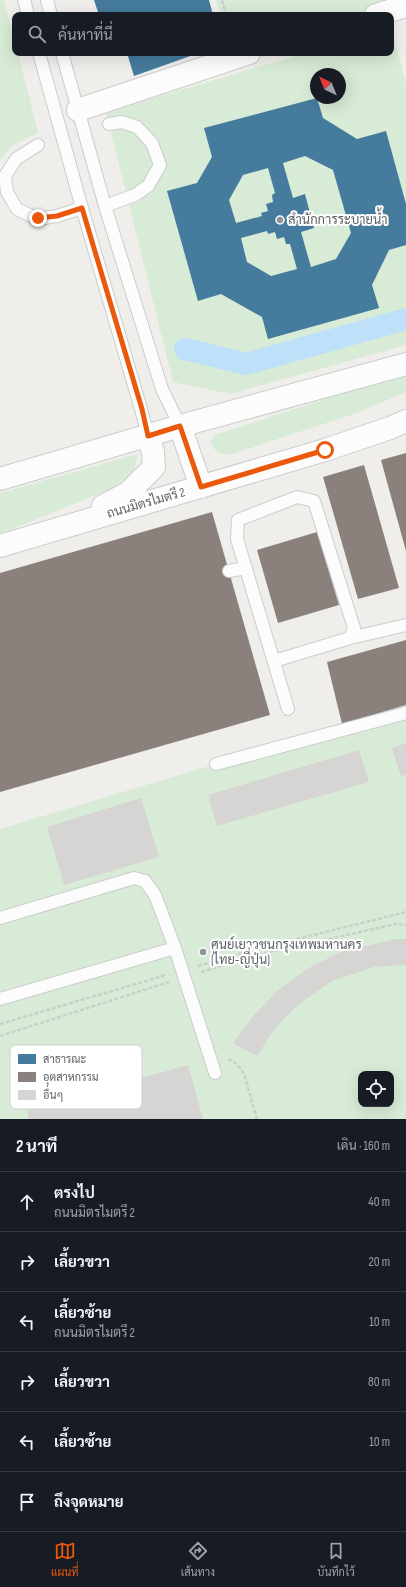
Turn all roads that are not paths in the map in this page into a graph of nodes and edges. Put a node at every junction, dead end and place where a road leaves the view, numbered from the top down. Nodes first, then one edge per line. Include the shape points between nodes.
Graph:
1 (24, 0) edge
2 (47, 0) edge
3 (406, 6) edge
4 (27, 12) edge
5 (50, 12) edge
6 (386, 12) edge
7 (40, 56) edge
8 (63, 56) edge
9 (241, 56) edge
10 (78, 110) junction
11 (109, 124) dead end
12 (38, 145) dead end
13 (105, 206) junction
14 (82, 208) junction
15 (406, 364) edge
16 (406, 421) edge
17 (180, 426) junction
18 (148, 436) junction
19 (0, 479) edge
20 (201, 487) junction
21 (62, 527) junction
22 (0, 546) edge
23 (246, 568) junction
24 (229, 572) dead end
25 (406, 625) edge
26 (350, 638) junction
27 (274, 661) junction
28 (288, 709) dead end
29 (406, 713) edge
30 (216, 764) dead end
31 (0, 918) edge
32 (175, 948) junction
33 (0, 999) edge
34 (215, 1073) dead end

1 - 4 lane
2 - 5 lane
3 - 6 street
7 - 14 lane
8 - 10 lane
9 - 10 street
10 - 13 lane
11 - 13 lane via 122,122 137,127 152,143 160,165 148,186 135,195
12 - 14 lane via 16,159 5,176 7,192 18,209 38,218 57,216
13 - 17 lane via 162,389
14 - 18 lane
15 - 17 street
16 - 20 street, ถนนมิตรไมตรี 2 via 325,450
17 - 18 street
17 - 20 street
18 - 19 street
18 - 21 street via 154,467 128,493
20 - 21 street, ถนนมิตรไมตรี 2
21 - 22 street, ถนนมิตรไมตรี 2
23 - 24 lane
23 - 26 lane via 237,539 238,520 297,497 314,501 354,628
23 - 27 lane
25 - 26 lane
26 - 27 lane
27 - 28 lane
29 - 30 lane
31 - 32 lane via 134,878 145,881 156,895
32 - 33 lane
32 - 34 lane

